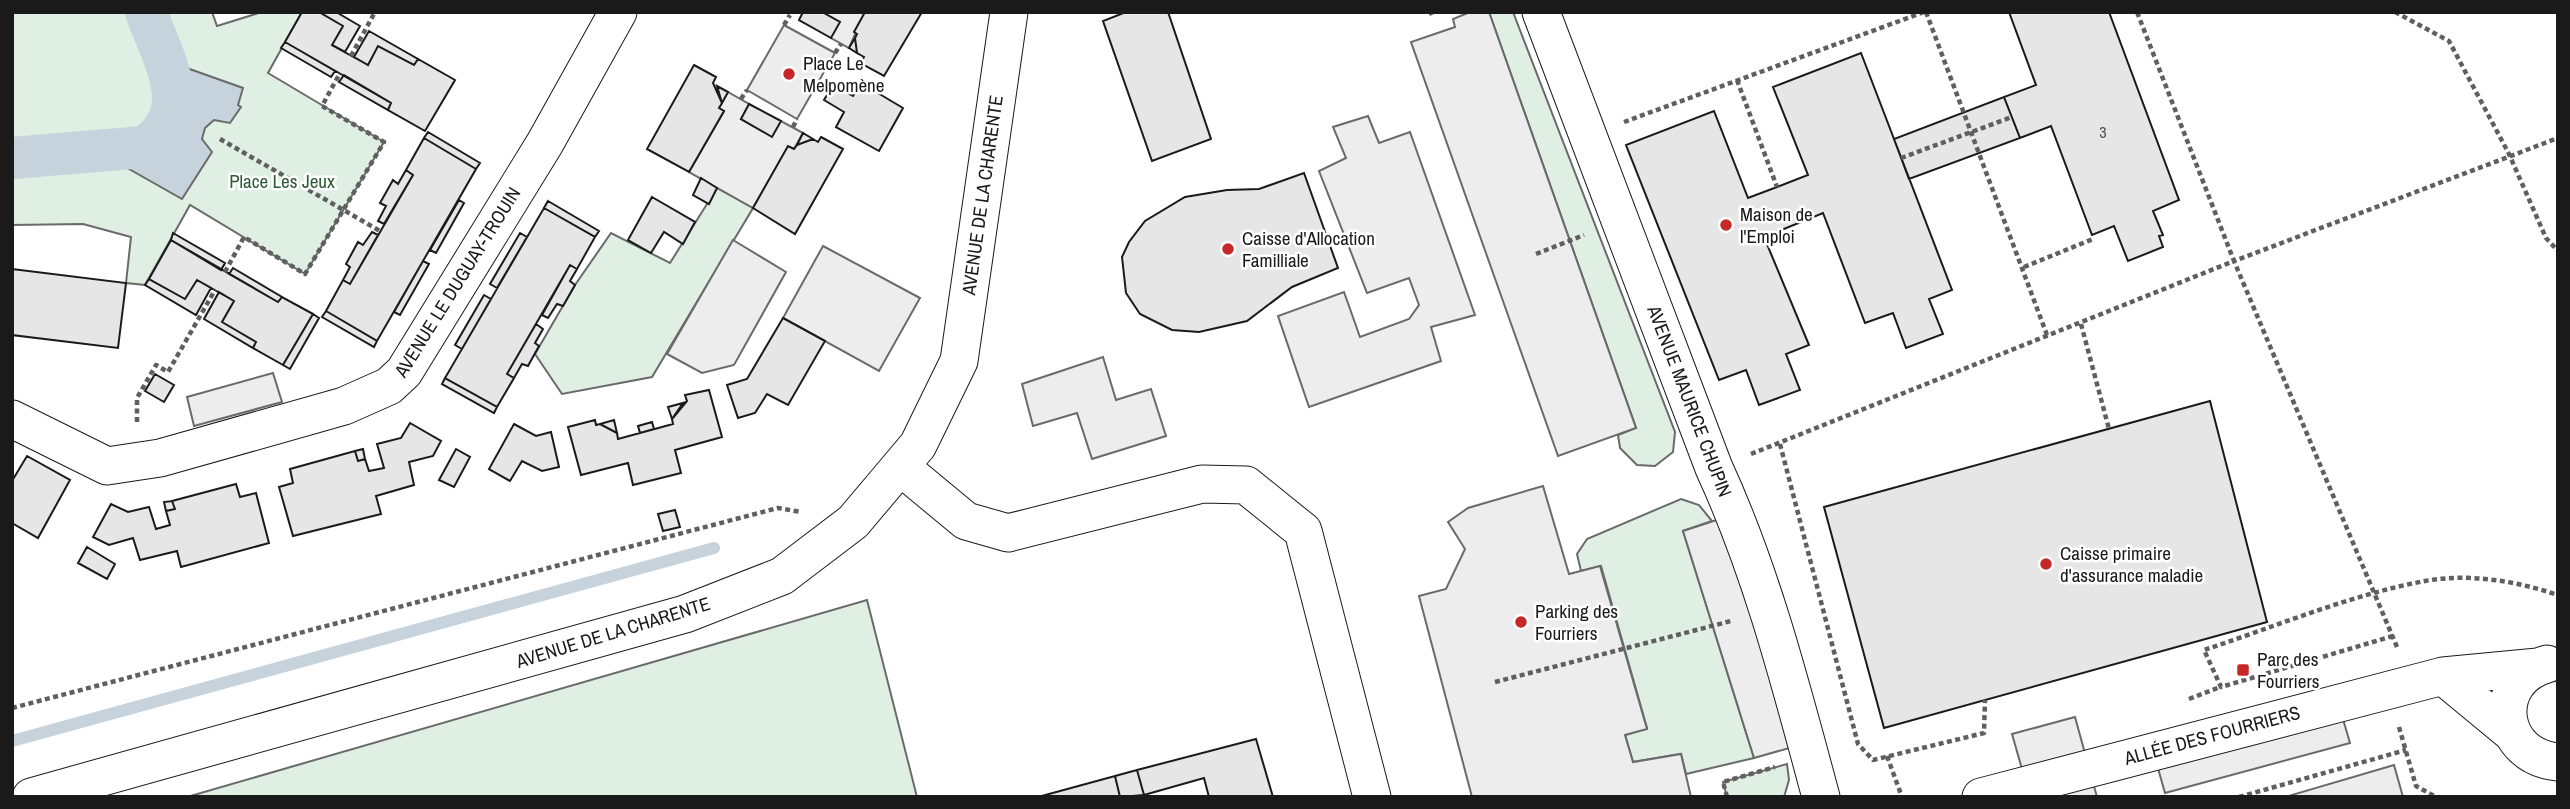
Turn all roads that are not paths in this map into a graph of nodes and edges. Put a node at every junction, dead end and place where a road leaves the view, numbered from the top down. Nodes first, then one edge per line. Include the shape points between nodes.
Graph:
1 (618, 12) edge
2 (1009, 12) edge
3 (1541, 12) edge
4 (12, 419) edge
5 (902, 468) junction
6 (2548, 665) edge
7 (2415, 683) junction
8 (2512, 733) junction
9 (2558, 762) edge
10 (31, 797) edge
11 (1372, 797) edge
12 (1821, 797) edge
13 (1981, 797) edge

1 - 4 street, AVENUE LE DUGUAY-TROUIN via 545,144 404,372 389,386 344,406 160,458 107,466
2 - 5 street, AVENUE DE LA CHARENTE via 959,361
3 - 12 street, AVENUE MAURICE CHUPIN via 1735,513
5 - 10 street, AVENUE DE LA CHARENTE via 853,522 782,576 685,614
5 - 11 street via 966,521 1008,533 1202,484 1246,485 1303,531
6 - 7 street, ALLÉE DES FOURRIERS
6 - 8 street via 2514,687 2508,701
7 - 8 street
7 - 13 street, ALLÉE DES FOURRIERS
8 - 9 street via 2531,755

